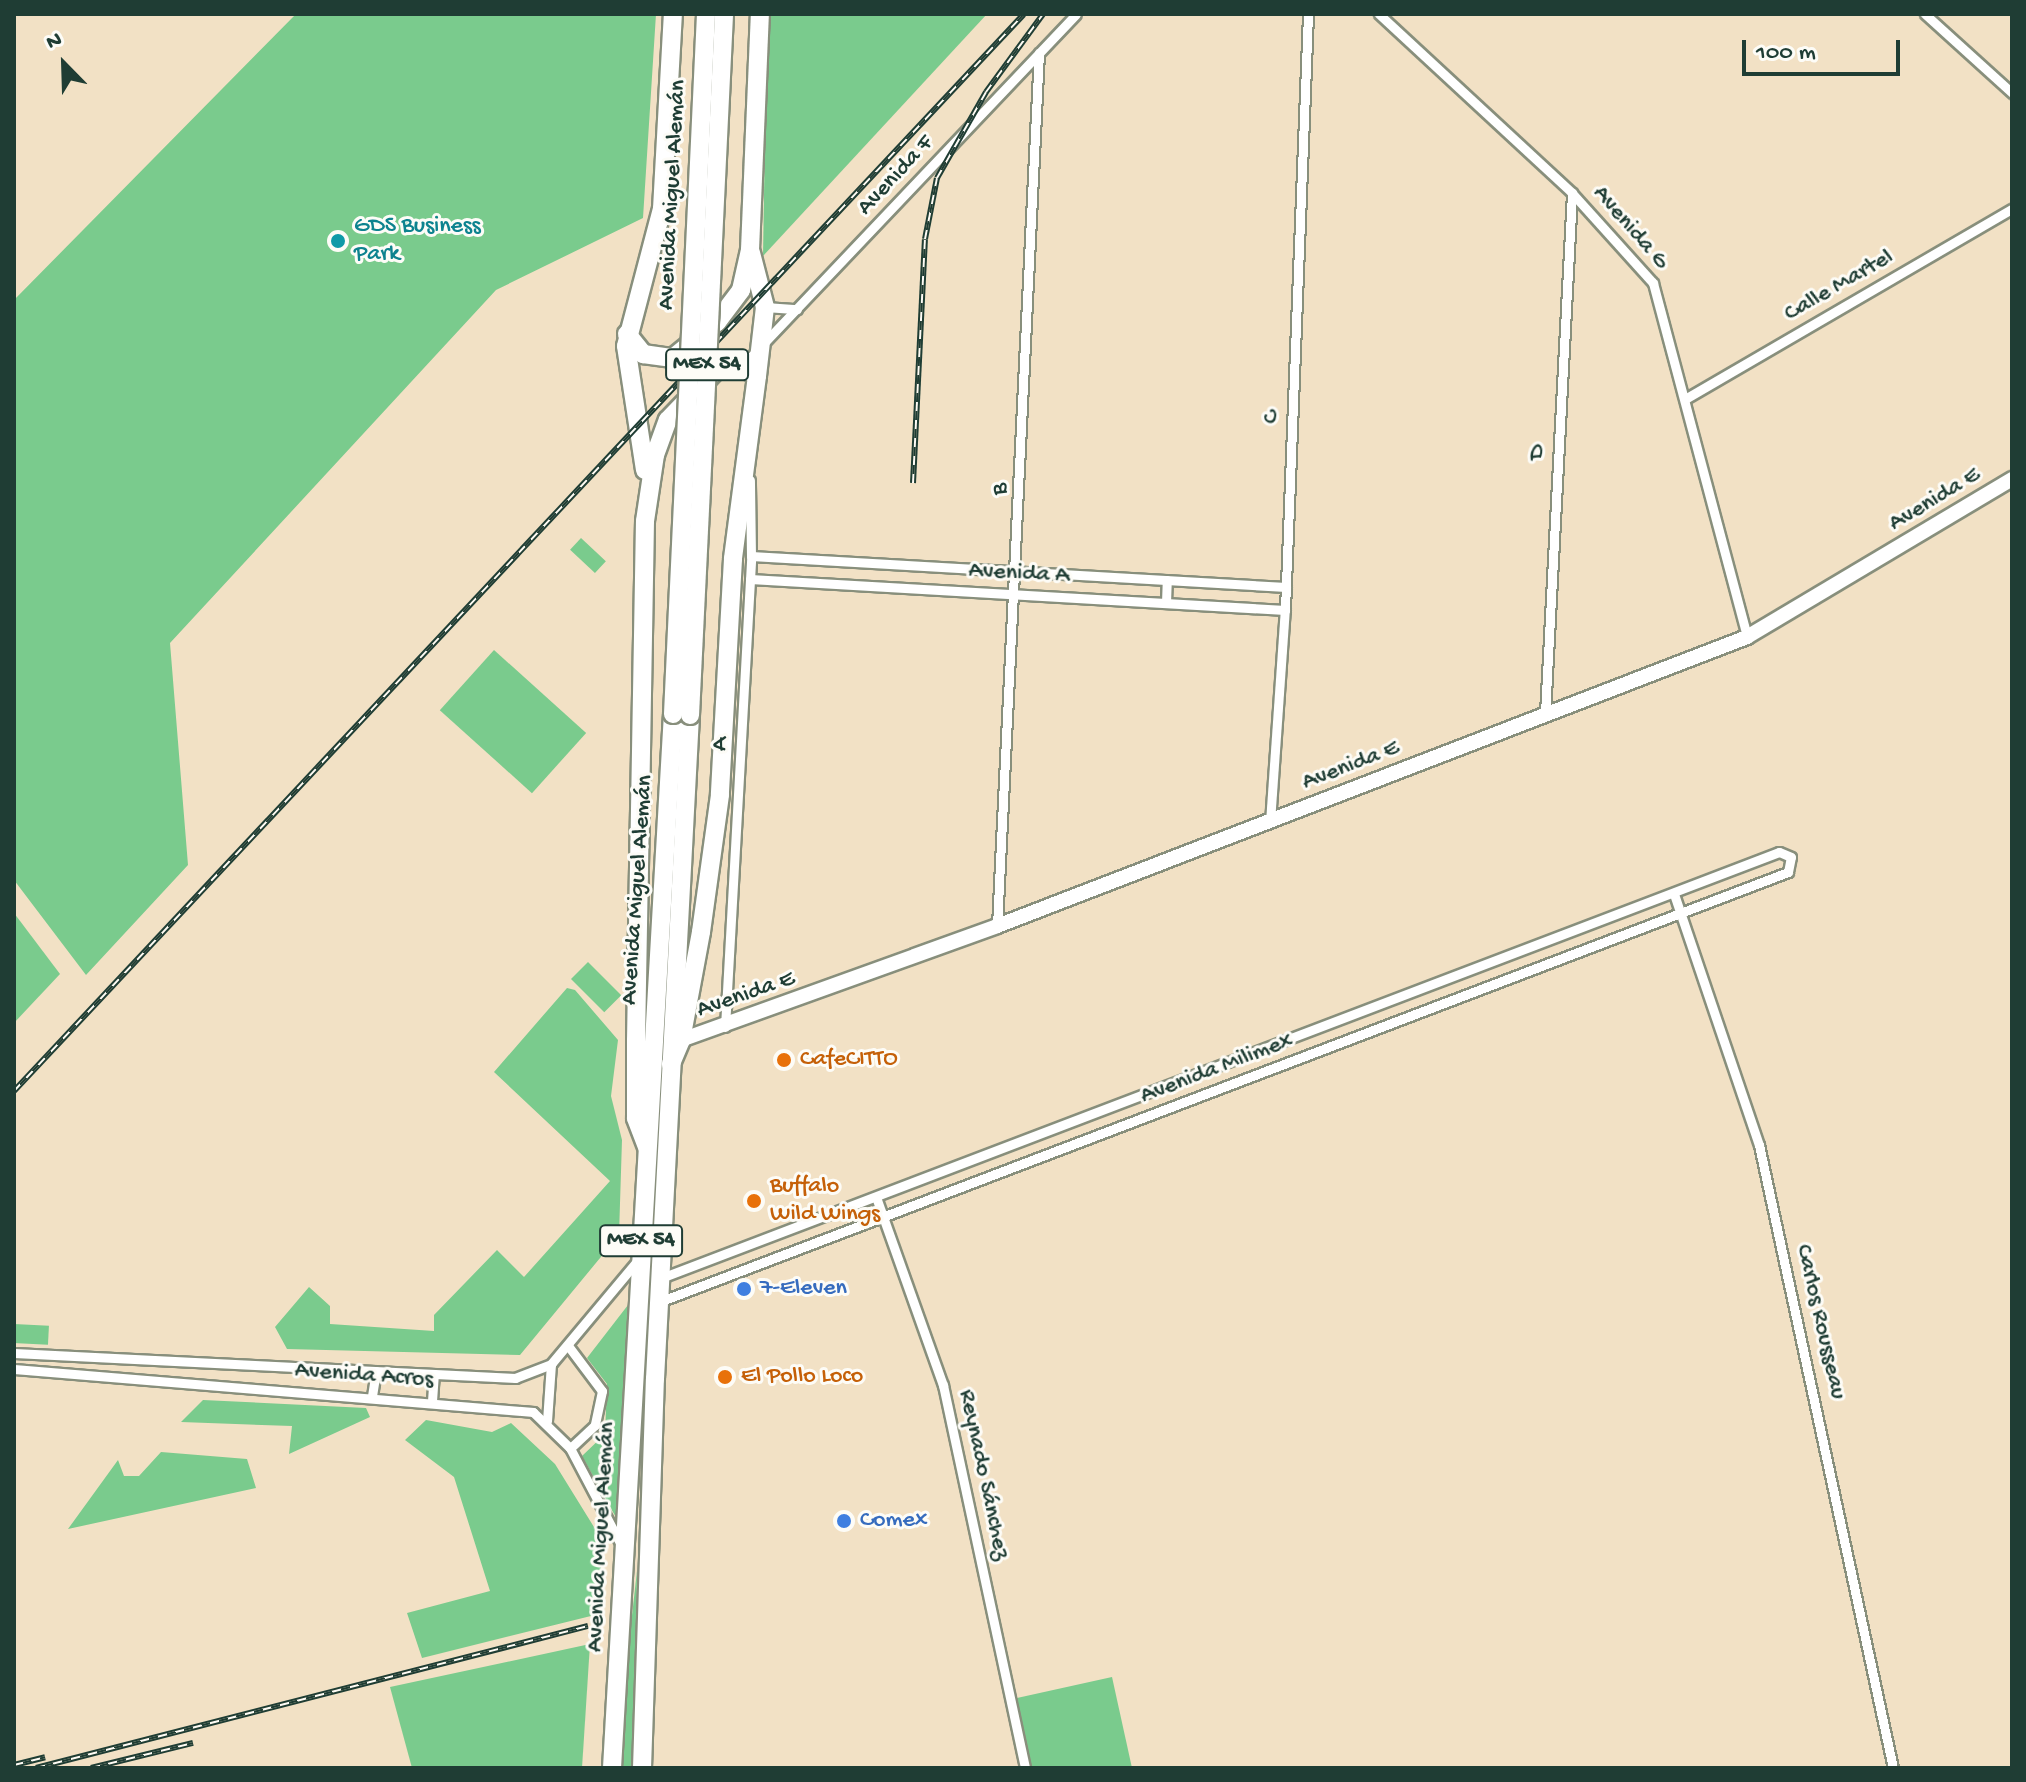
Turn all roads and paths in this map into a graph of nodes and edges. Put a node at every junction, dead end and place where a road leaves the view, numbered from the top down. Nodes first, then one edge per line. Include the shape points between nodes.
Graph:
1 (673, 14) edge
2 (706, 14) edge
3 (724, 14) edge
4 (760, 14) edge
5 (1076, 14) edge
6 (1308, 14) edge
7 (1379, 14) edge
8 (1925, 14) edge
9 (1039, 53) junction
10 (2012, 93) edge
11 (1572, 193) junction
12 (2012, 209) edge
13 (750, 250) junction
14 (765, 307) junction
15 (797, 309) junction
16 (627, 334) junction
17 (762, 347) junction
18 (751, 370) junction
19 (1685, 399) junction
20 (749, 463) junction
21 (2012, 479) edge
22 (645, 521) junction
23 (751, 556) junction
24 (1017, 571) junction
25 (750, 579) junction
26 (1167, 580) junction
27 (1286, 587) junction
28 (1016, 594) junction
29 (1166, 603) junction
30 (1285, 610) junction
31 (1747, 637) junction
32 (1545, 714) junction
33 (682, 715) junction
34 (1270, 822) junction
35 (1674, 894) junction
36 (1681, 913) junction
37 (997, 926) junction
38 (725, 1027) junction
39 (681, 1040) junction
40 (671, 1064) junction
41 (647, 1147) junction
42 (876, 1197) junction
43 (884, 1217) junction
44 (639, 1259) junction
45 (661, 1278) junction
46 (659, 1302) junction
47 (569, 1347) junction
48 (14, 1353) edge
49 (551, 1364) junction
50 (14, 1369) edge
51 (376, 1371) junction
52 (434, 1374) junction
53 (372, 1396) junction
54 (432, 1401) junction
55 (547, 1421) junction
56 (570, 1448) junction
57 (626, 1560) junction
58 (612, 1768) edge
59 (642, 1768) edge
60 (1025, 1768) edge
61 (1893, 1768) edge

1 - 16 highway via 662,209
2 - 33 highway, Avenida Miguel Alemán / MEX 54, bridge
3 - 33 highway, Avenida Miguel Alemán / MEX 54, bridge
4 - 13 highway
5 - 9 street, Avenida F
6 - 27 street, C
7 - 11 street, Avenida G
8 - 10 street
9 - 15 street, Avenida F
9 - 24 street, B
11 - 19 street, Avenida G via 1653,283
11 - 32 street, D
12 - 19 street, Calle Martel
13 - 14 highway
13 - 16 highway via 735,301 682,353 652,358 637,350
14 - 15 street
14 - 17 highway
15 - 17 street, Avenida F
16 - 22 highway via 645,450
17 - 18 highway
18 - 20 highway
18 - 22 highway via 718,368 668,420 655,455
19 - 31 street, Avenida G
20 - 23 street, A
20 - 39 highway via 733,559 717,822
21 - 31 main road, Avenida E
22 - 41 highway via 636,1118
23 - 24 street, Avenida A
23 - 25 street, A
24 - 26 street, Avenida A
24 - 28 street, B
25 - 28 street, Avenida A
25 - 38 street, A
26 - 27 street, Avenida A
26 - 29 street
27 - 30 street, C
28 - 29 street, Avenida A
28 - 37 street, B
29 - 30 street, Avenida A
30 - 34 street, C
31 - 32 main road, Avenida E
32 - 34 main road, Avenida E
33 - 40 highway, Avenida Miguel Alemán / MEX 54
33 - 41 highway, Avenida Miguel Alemán / MEX 54
34 - 37 main road, Avenida E
35 - 36 street, Carlos Rousseau
35 - 36 street, Avenida Milimex via 1779,852 1791,857 1788,872
35 - 42 street, Avenida Milimex
36 - 43 street, Avenida Milimex
36 - 61 street, Carlos Rousseau via 1759,1145
37 - 38 main road, Avenida E
38 - 39 main road, Avenida E
39 - 40 highway
40 - 45 highway, Avenida Miguel Alemán / MEX 54
41 - 44 highway, Avenida Miguel Alemán / MEX 54
42 - 43 street, Reynado Sánchez
42 - 45 street, Avenida Milimex
43 - 46 street, Avenida Milimex
43 - 60 street, Reynado Sánchez via 943,1385
44 - 47 street, Avenida Acros
44 - 57 highway, Avenida Miguel Alemán / MEX 54
45 - 46 highway, Avenida Miguel Alemán / MEX 54
46 - 59 highway, Avenida Miguel Alemán / MEX 54
47 - 49 street, Avenida Acros
47 - 56 street via 602,1391 595,1425
48 - 51 street, Avenida Acros
49 - 52 street, Avenida Acros via 515,1378
49 - 55 street
50 - 53 street, Avenida Acros
51 - 52 street, Avenida Acros
51 - 53 street
52 - 54 street
53 - 54 street, Avenida Acros
54 - 55 street, Avenida Acros via 515,1407
55 - 56 street, Avenida Acros
56 - 57 street, Avenida Acros
57 - 58 highway, Avenida Miguel Alemán / MEX 54

